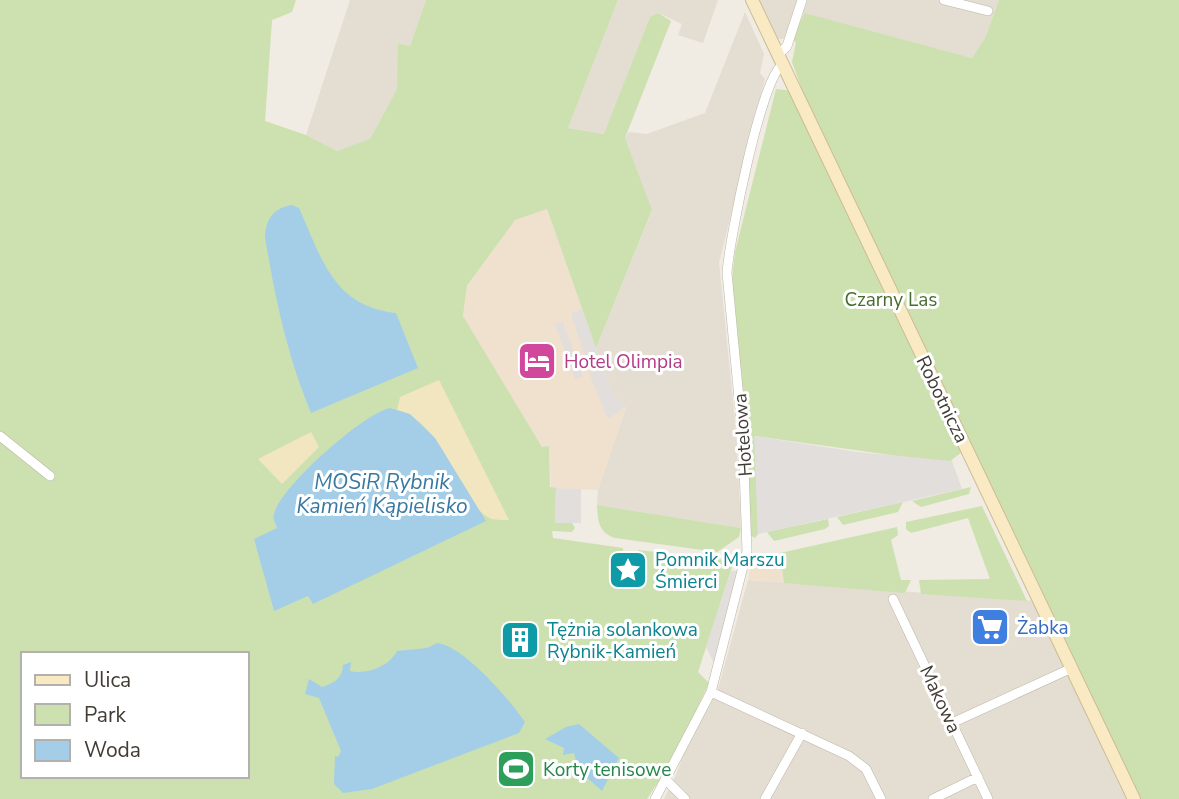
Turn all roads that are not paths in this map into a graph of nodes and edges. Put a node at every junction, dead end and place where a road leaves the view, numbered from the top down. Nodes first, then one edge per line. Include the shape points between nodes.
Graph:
1 (752, 0) edge
2 (802, 0) edge
3 (944, 0) edge
4 (988, 11) dead end
5 (781, 59) junction
6 (0, 436) edge
7 (50, 476) dead end
8 (893, 599) dead end
9 (1072, 668) junction
10 (711, 692) junction
11 (952, 723) junction
12 (802, 733) junction
13 (978, 776) junction
14 (667, 781) junction
15 (655, 799) edge
16 (685, 799) edge
17 (765, 799) edge
18 (881, 799) edge
19 (933, 799) edge
20 (989, 799) edge
21 (1134, 799) edge

1 - 5 street, Robotnicza
2 - 5 street, Hotelowa
3 - 4 street
5 - 9 street, Robotnicza
5 - 10 street, Hotelowa via 763,107 729,246 727,273 743,440 747,551
6 - 7 street
8 - 11 street, Makowa
9 - 11 street
9 - 21 street, Robotnicza
10 - 12 street
10 - 14 street, Hotelowa
11 - 13 street, Makowa
12 - 17 street
12 - 18 street via 858,761
13 - 19 street
13 - 20 street, Makowa
14 - 15 street, Hotelowa
14 - 16 street

